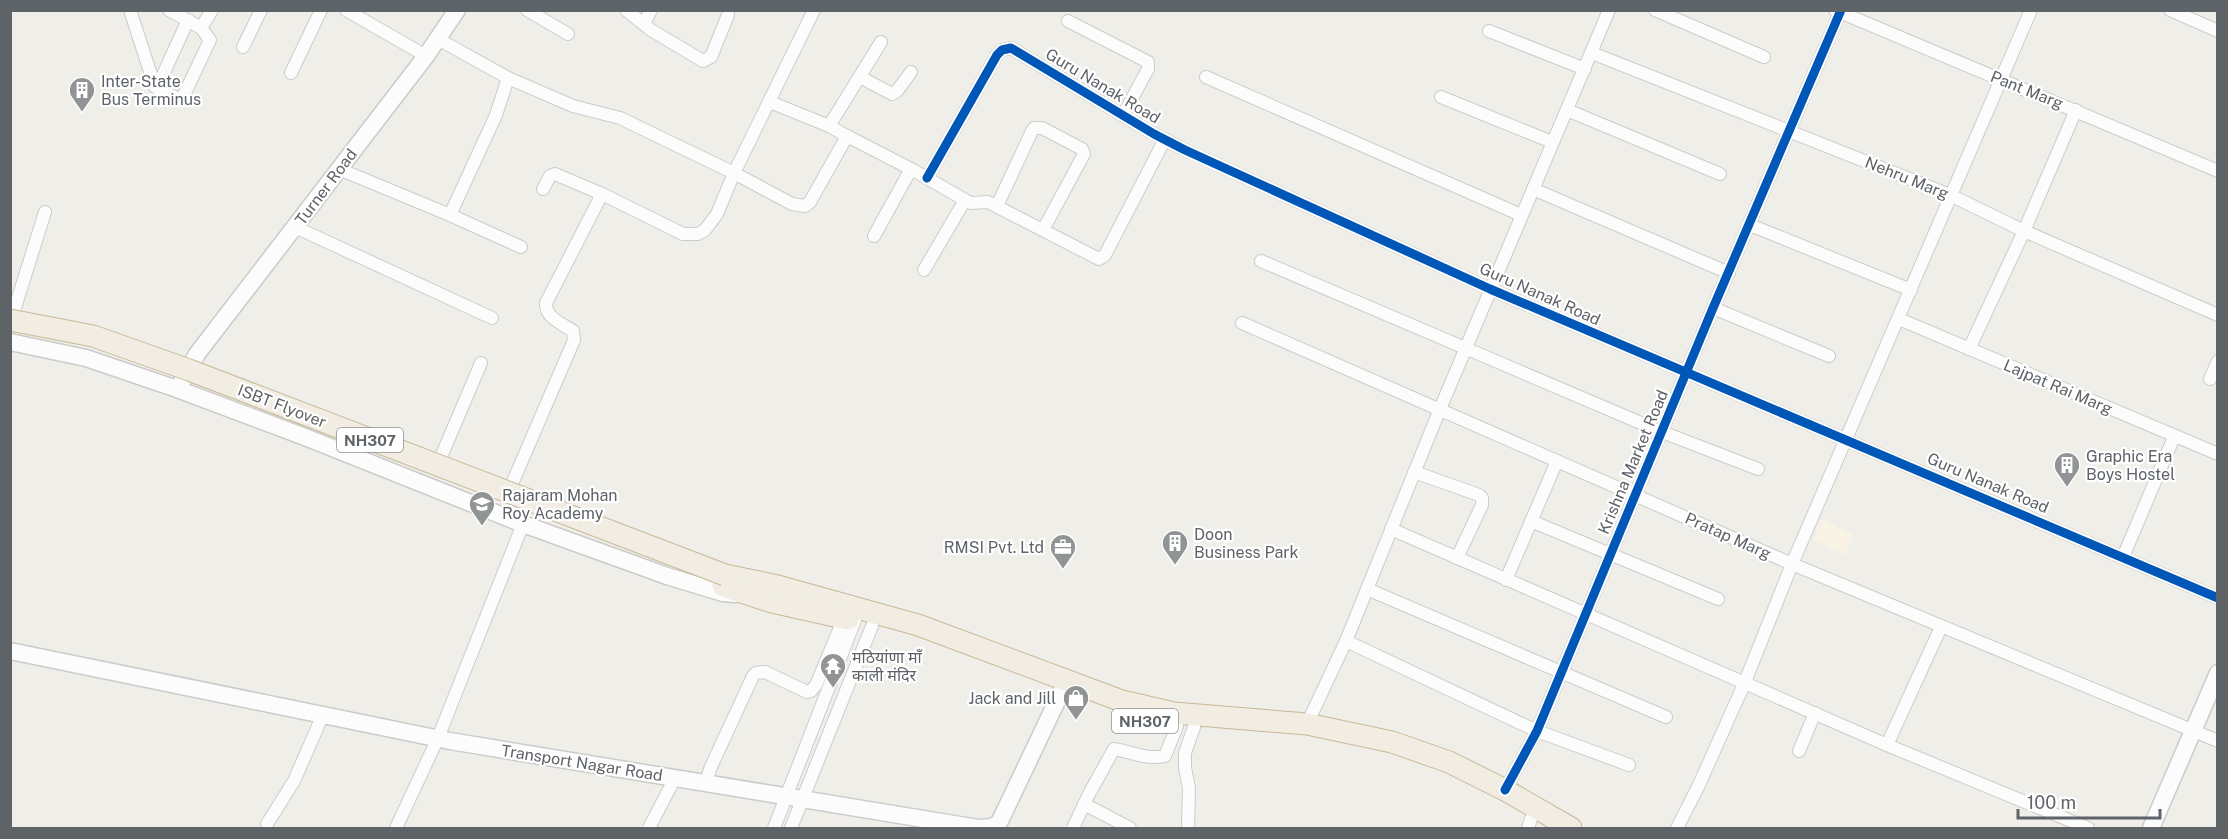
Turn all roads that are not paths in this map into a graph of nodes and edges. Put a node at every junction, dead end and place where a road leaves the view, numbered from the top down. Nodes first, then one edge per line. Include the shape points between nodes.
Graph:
1 (130, 10) edge
2 (169, 10) edge
3 (212, 10) edge
4 (261, 10) edge
5 (321, 10) edge
6 (346, 10) edge
7 (457, 10) edge
8 (527, 10) edge
9 (626, 10) edge
10 (651, 10) edge
11 (814, 10) edge
12 (1609, 10) edge
13 (1655, 10) edge
14 (2031, 10) edge
15 (2170, 10) edge
16 (1839, 11) edge
17 (729, 15) dead end
18 (188, 20) junction
19 (1068, 21) dead end
20 (644, 24) junction
21 (201, 28) junction
22 (2217, 31) edge
23 (1489, 32) dead end
24 (567, 34) dead end
25 (438, 39) junction
26 (881, 42) dead end
27 (243, 47) dead end
28 (1592, 53) junction
29 (426, 56) junction
30 (1764, 57) dead end
31 (1585, 69) junction
32 (911, 72) dead end
33 (291, 73) dead end
34 (860, 77) junction
35 (1206, 77) dead end
36 (508, 78) junction
37 (2002, 80) junction
38 (157, 88) junction
39 (1441, 97) dead end
40 (770, 102) junction
41 (1567, 110) junction
42 (2076, 110) junction
43 (1123, 115) junction
44 (829, 126) junction
45 (1789, 131) junction
46 (847, 136) junction
47 (1165, 139) junction
48 (1552, 142) junction
49 (339, 169) junction
50 (911, 169) junction
51 (2217, 171) edge
52 (734, 173) junction
53 (1720, 174) dead end
54 (927, 178) junction
55 (543, 189) dead end
56 (1533, 189) junction
57 (602, 194) junction
58 (1950, 195) junction
59 (964, 200) junction
60 (996, 207) junction
61 (45, 212) dead end
62 (450, 215) junction
63 (1521, 215) junction
64 (1750, 225) junction
65 (295, 227) junction
66 (1043, 230) junction
67 (2024, 231) junction
68 (874, 236) dead end
69 (521, 247) dead end
70 (1261, 261) dead end
71 (924, 270) dead end
72 (1729, 273) junction
73 (1490, 289) junction
74 (1911, 290) junction
75 (1713, 308) junction
76 (2217, 315) edge
77 (11, 318) edge
78 (492, 318) dead end
79 (1899, 320) junction
80 (1242, 323) dead end
81 (10, 342) edge
82 (1465, 349) junction
83 (1969, 349) junction
84 (1829, 356) dead end
85 (194, 361) junction
86 (2217, 361) edge
87 (480, 363) dead end
88 (1687, 374) junction
89 (2210, 379) dead end
90 (177, 389) junction
91 (1440, 409) junction
92 (1662, 432) junction
93 (2174, 437) junction
94 (1847, 440) junction
95 (2217, 454) edge
96 (441, 457) junction
97 (1557, 461) junction
98 (1758, 469) dead end
99 (1414, 472) junction
100 (512, 484) junction
101 (1636, 496) junction
102 (1531, 521) junction
103 (524, 524) junction
104 (1391, 529) junction
105 (1611, 554) junction
106 (2123, 557) junction
107 (1457, 558) junction
108 (1792, 564) junction
109 (1506, 580) junction
110 (749, 587) junction
111 (1367, 589) junction
112 (2217, 598) edge
113 (1719, 599) dead end
114 (1586, 614) junction
115 (857, 621) junction
116 (1941, 627) junction
117 (1346, 641) junction
118 (10, 651) edge
119 (1562, 672) junction
120 (2217, 673) edge
121 (1745, 682) junction
122 (1064, 685) junction
123 (811, 691) junction
124 (825, 699) junction
125 (1815, 713) junction
126 (322, 717) junction
127 (1666, 717) dead end
128 (1307, 724) junction
129 (1186, 726) junction
130 (2193, 730) junction
131 (1537, 731) junction
132 (438, 738) junction
133 (2217, 741) edge
134 (1887, 745) junction
135 (1799, 751) dead end
136 (1165, 756) junction
137 (1629, 765) dead end
138 (1185, 768) junction
139 (675, 778) junction
140 (706, 784) junction
141 (1505, 790) junction
142 (795, 798) junction
143 (1084, 804) junction
144 (267, 824) dead end
145 (1535, 825) edge
146 (999, 826) edge
147 (396, 828) edge
148 (649, 828) edge
149 (774, 828) edge
150 (791, 828) edge
151 (978, 828) edge
152 (1073, 828) edge
153 (1130, 828) edge
154 (1188, 828) edge
155 (1571, 828) edge
156 (1677, 828) edge
157 (2088, 828) edge
158 (2151, 828) edge

1 - 38 street
2 - 18 street
3 - 21 street
4 - 27 street
5 - 33 street
6 - 29 street
7 - 25 main road, Turner Road
8 - 24 street
9 - 20 street
10 - 20 street
11 - 40 street
12 - 28 street
13 - 30 street
14 - 37 street
15 - 22 street
16 - 37 street, Pant Marg
16 - 45 street, Krishna Market Road
17 - 20 street via 706,61
18 - 21 street
18 - 38 street
19 - 43 street via 1148,62
21 - 38 street via 210,42 183,97 178,99
23 - 31 street
25 - 29 main road, Turner Road
25 - 36 street
26 - 34 street
28 - 31 street
28 - 45 street, Nehru Marg
29 - 49 main road, Turner Road
31 - 41 street
32 - 34 street via 892,94
34 - 44 street
35 - 63 street
36 - 52 street via 573,106 614,115
36 - 62 street via 496,115
37 - 42 street, Pant Marg
37 - 58 street
39 - 48 street
40 - 44 street
40 - 52 street
41 - 48 street
41 - 53 street
42 - 51 street, Pant Marg
42 - 67 street
43 - 47 street, Guru Nanak Road
43 - 54 street, Guru Nanak Road via 1007,48 997,55
44 - 46 street
45 - 58 street, Nehru Marg
45 - 64 street, Krishna Market Road
46 - 50 street
46 - 52 street via 805,206 792,204
47 - 66 street via 1102,258
47 - 73 street, Guru Nanak Road
48 - 56 street
49 - 62 street
49 - 65 main road, Turner Road
50 - 54 street
50 - 68 street
52 - 57 street via 717,214 698,234 683,234
54 - 59 street
55 - 57 street via 555,174
56 - 63 street
56 - 72 street
57 - 100 street via 546,303 550,316 573,332 574,340
58 - 67 street, Nehru Marg
58 - 74 street
59 - 60 street via 983,201
59 - 71 street
60 - 66 street
60 - 66 street via 1032,131 1042,128 1082,149 1084,154
61 - 77 street
62 - 69 street
63 - 73 street
64 - 72 street, Krishna Market Road
64 - 74 street
65 - 78 street
65 - 85 main road, Turner Road
67 - 76 street, Nehru Marg
67 - 83 street
70 - 82 street
72 - 75 street, Krishna Market Road
73 - 82 street
73 - 88 street, Guru Nanak Road
74 - 79 street
75 - 84 street
75 - 88 street, Krishna Market Road
77 - 85 main road via 87,326
77 - 110 highway, ISBT Flyover / NH307, bridge via 93,336 157,359
79 - 83 street, Lajpat Rai Marg
79 - 94 street
80 - 91 street, Pratap Marg
81 - 90 main road via 86,358
82 - 91 street
82 - 92 street
83 - 93 street, Lajpat Rai Marg
85 - 90 main road, Turner Road
85 - 96 main road
86 - 89 street
87 - 96 street
88 - 92 street, Krishna Market Road
88 - 94 street, Guru Nanak Road
90 - 103 main road
91 - 97 street, Pratap Marg
91 - 99 street
92 - 98 street
92 - 101 street, Krishna Market Road
93 - 95 street, Lajpat Rai Marg
93 - 106 street
94 - 106 street, Guru Nanak Road
94 - 108 street
96 - 100 main road
97 - 101 street, Pratap Marg
97 - 102 street
99 - 104 street
99 - 107 street via 1482,498
100 - 110 main road via 731,568
101 - 105 street, Krishna Market Road
101 - 108 street, Pratap Marg
102 - 105 street
102 - 109 street
103 - 110 main road via 723,593
103 - 132 street
104 - 107 street
104 - 111 street
105 - 113 street
105 - 114 street, Krishna Market Road
106 - 112 street, Guru Nanak Road
107 - 109 street
108 - 116 street, Pratap Marg
108 - 121 street
109 - 114 street
110 - 115 highway, NH307
110 - 122 highway, NH307 via 918,625
111 - 117 street
111 - 119 street
114 - 119 street, Krishna Market Road
114 - 121 street
115 - 122 highway, NH307
115 - 123 street
115 - 124 street
115 - 142 street
116 - 130 street, Pratap Marg
116 - 134 street
117 - 128 street
117 - 131 street
118 - 126 main road, Transport Nagar Road
119 - 127 street
119 - 131 street, Krishna Market Road
120 - 130 main road
121 - 125 street
121 - 156 street
122 - 128 highway, NH307 via 1174,713
122 - 129 highway, NH307 via 1118,713
122 - 146 main road, Transport Nagar Road
123 - 124 street
123 - 140 street via 765,672 756,674
124 - 142 street
125 - 134 street
125 - 135 street
126 - 132 main road, Transport Nagar Road
126 - 144 street via 294,781
128 - 141 highway, NH307 via 1392,742 1449,762
129 - 136 street
129 - 138 street
129 - 145 highway, NH307 via 1305,737 1388,756 1444,775 1500,801
130 - 133 street, Pratap Marg
130 - 158 main road
131 - 137 street
131 - 141 street, Krishna Market Road
132 - 139 main road, Transport Nagar Road
132 - 147 street
134 - 157 street
136 - 138 street
136 - 143 street via 1143,757 1114,749
138 - 154 street
139 - 140 main road, Transport Nagar Road
139 - 148 street
140 - 142 main road, Transport Nagar Road
141 - 155 highway, NH307
142 - 149 street
142 - 150 street
142 - 151 main road, Transport Nagar Road
143 - 152 street
143 - 153 street
146 - 151 main road, Transport Nagar Road

